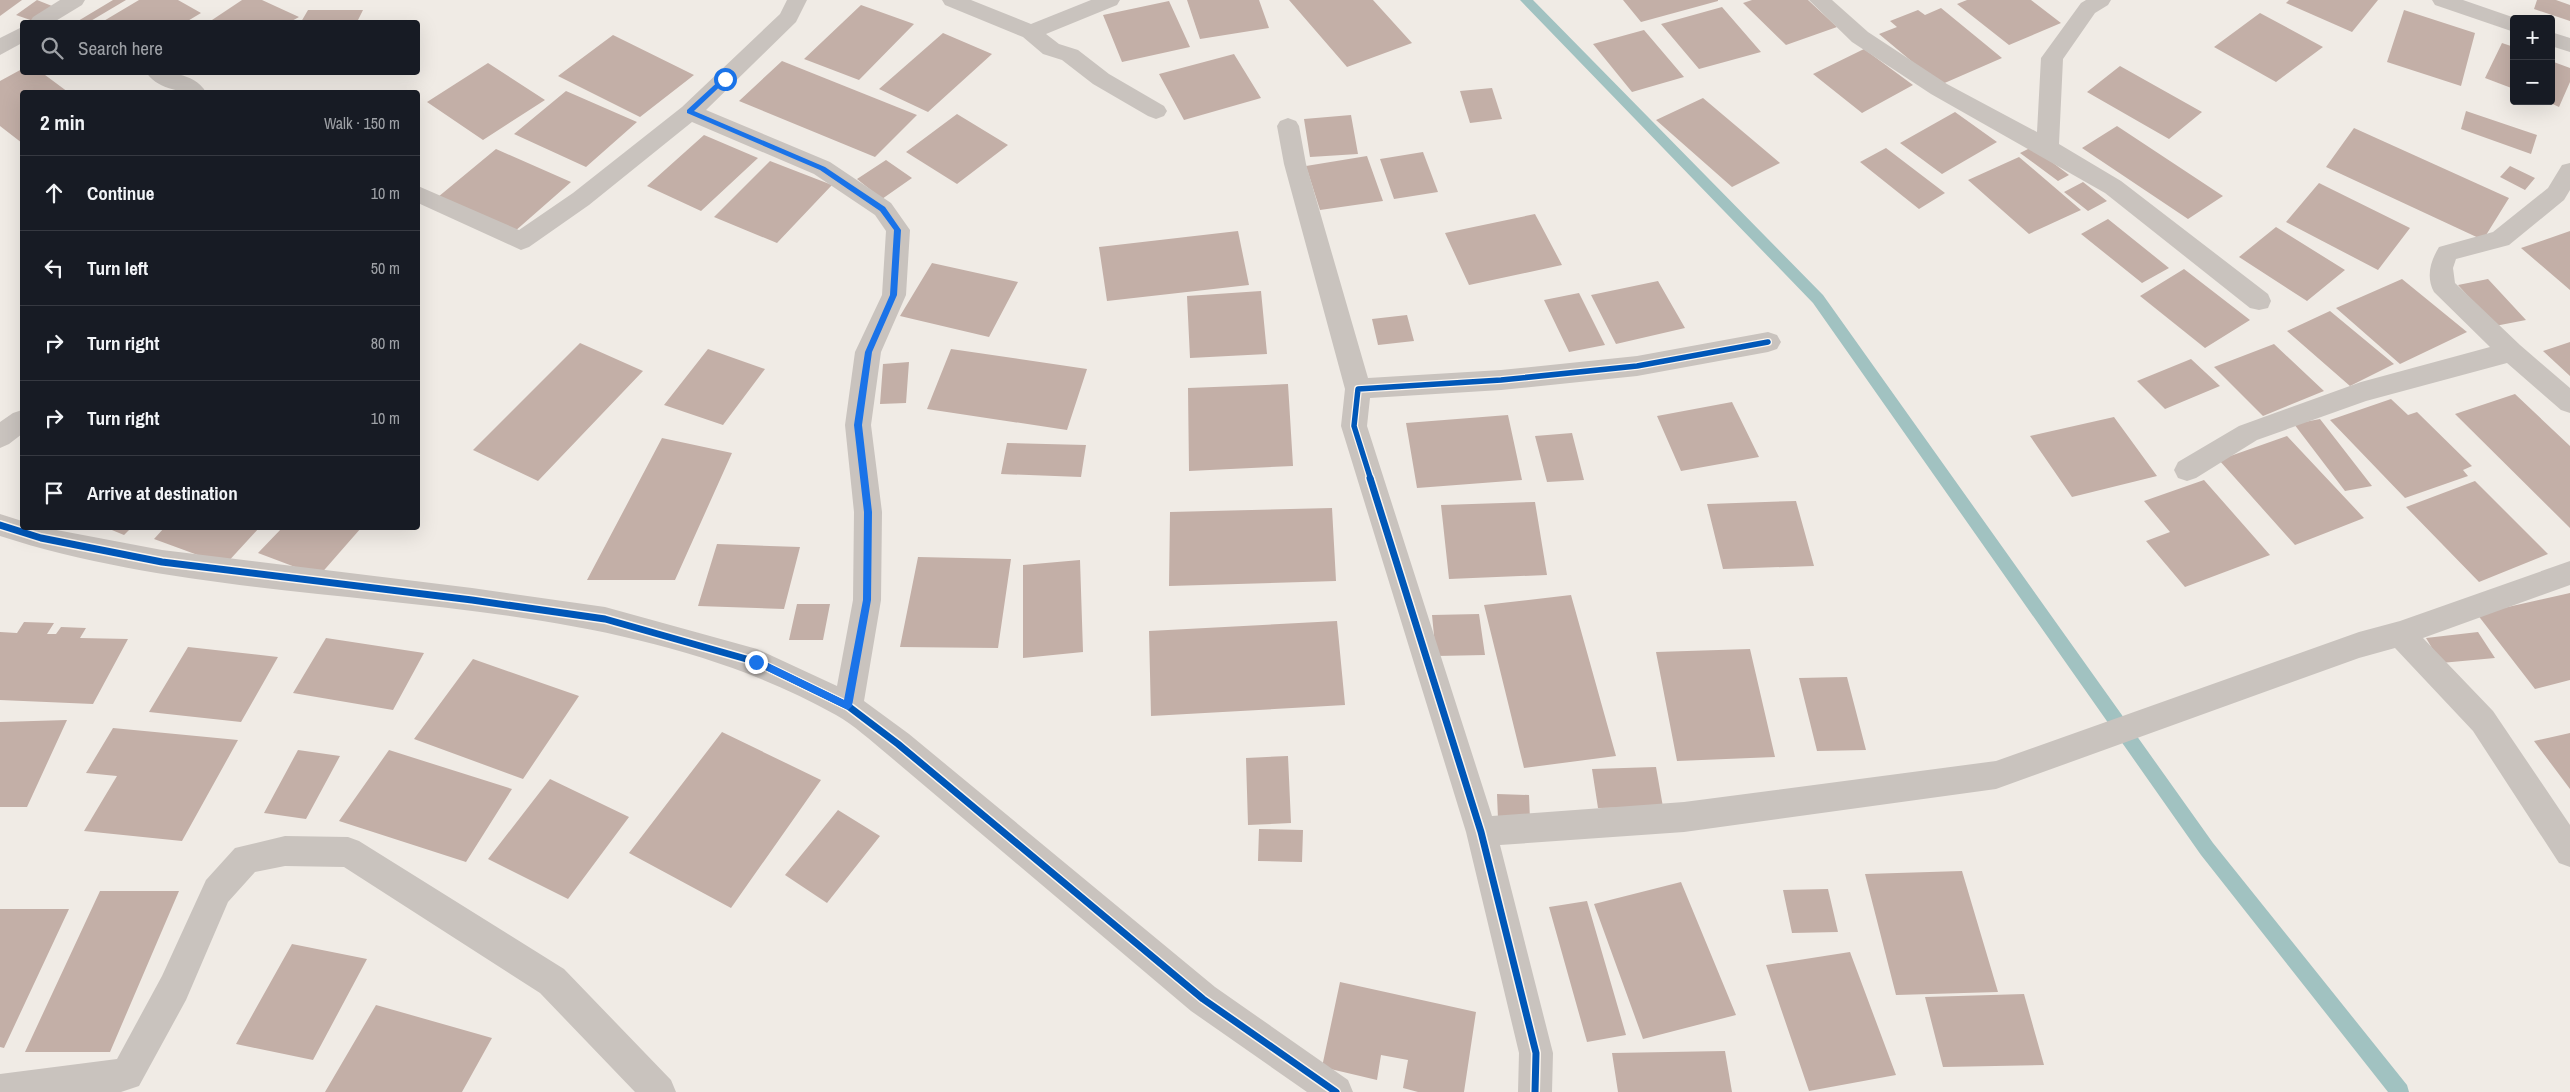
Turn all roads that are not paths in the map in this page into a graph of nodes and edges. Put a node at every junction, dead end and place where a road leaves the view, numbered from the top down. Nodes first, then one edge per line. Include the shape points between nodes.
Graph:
1 (75, 0) edge
2 (952, 0) edge
3 (1110, 0) edge
4 (1820, 0) edge
5 (2101, 0) edge
6 (2442, 0) edge
7 (794, 1) edge
8 (51, 20) edge
9 (2510, 24) edge
10 (1031, 32) junction
11 (20, 35) edge
12 (2555, 40) edge
13 (2570, 45) edge
14 (0, 48) edge
15 (163, 75) edge
16 (191, 90) edge
17 (1156, 111) dead end
18 (690, 112) junction
19 (1288, 126) dead end
20 (2047, 148) junction
21 (2570, 171) edge
22 (420, 195) edge
23 (2259, 302) dead end
24 (1768, 342) dead end
25 (2512, 352) junction
26 (1358, 389) junction
27 (2570, 403) edge
28 (20, 422) edge
29 (0, 437) edge
30 (2188, 470) dead end
31 (0, 525) edge
32 (2570, 573) edge
33 (2400, 634) junction
34 (848, 706) junction
35 (1481, 832) junction
36 (2570, 852) edge
37 (126, 1083) edge
38 (0, 1090) edge
39 (659, 1092) edge
40 (1336, 1092) edge
41 (1535, 1092) edge

1 - 8 street
2 - 10 street
3 - 10 street
4 - 20 street via 1860,37 1939,89
5 - 20 street via 2088,8 2052,58
6 - 9 street
7 - 18 street via 789,17
10 - 17 street via 1051,49 1070,55 1101,79
11 - 14 street
12 - 13 street
15 - 16 street
18 - 22 street via 521,241
18 - 34 street via 822,168 883,209 898,230 894,295 868,352 858,425 868,512 867,600
19 - 26 street via 1294,164
20 - 23 street via 2113,187
21 - 25 street via 2556,194 2501,238 2446,254 2441,268 2443,286
24 - 26 street via 1627,367 1501,380
25 - 27 street
25 - 30 street via 2361,392 2267,426 2248,433
26 - 35 street via 1354,426
28 - 29 street
31 - 34 street via 41,538 162,562 604,619 756,662
32 - 33 street
33 - 35 street via 2359,645 1996,775 1684,817
33 - 36 street via 2483,721
34 - 40 street via 1203,998
35 - 41 street via 1536,1053
37 - 38 street via 74,1083
37 - 39 street via 174,988 217,890 246,859 285,851 348,852 552,981

